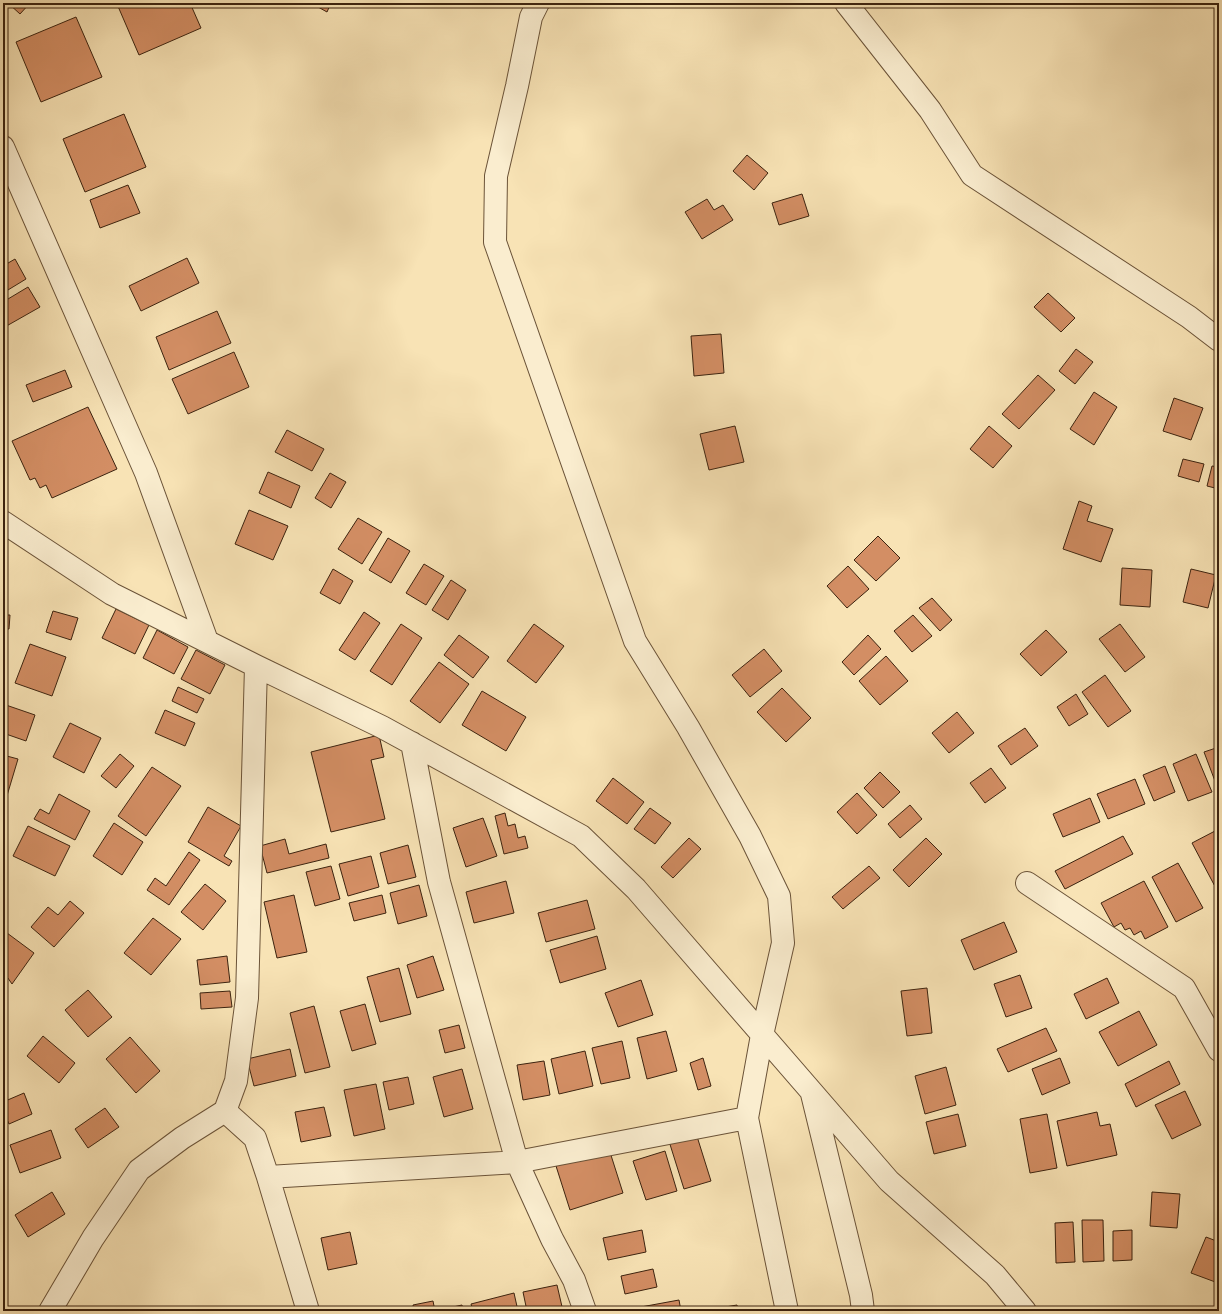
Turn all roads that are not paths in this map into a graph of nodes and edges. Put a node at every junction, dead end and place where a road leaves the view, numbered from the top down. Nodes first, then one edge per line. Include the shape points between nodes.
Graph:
1 (538, 3) edge
2 (846, 3) edge
3 (3, 147) edge
4 (1219, 340) edge
5 (3, 522) edge
6 (207, 641) junction
7 (256, 666) junction
8 (412, 743) junction
9 (1027, 883) dead end
10 (762, 1035) junction
11 (1219, 1050) edge
12 (811, 1091) junction
13 (225, 1111) junction
14 (747, 1118) junction
15 (517, 1162) junction
16 (268, 1177) junction
17 (50, 1311) edge
18 (308, 1311) edge
19 (584, 1311) edge
20 (787, 1311) edge
21 (863, 1311) edge
22 (1025, 1311) edge

1 - 10 street via 531,16 496,176 495,242 635,641 727,795 780,896 783,944
2 - 4 street via 930,110 972,175 1189,317
3 - 6 street via 146,473
5 - 6 street via 112,594
6 - 7 street
7 - 8 street
7 - 13 street via 247,998 236,1081
8 - 10 street via 581,836 636,889
8 - 15 street via 439,882
9 - 11 street via 1184,988
10 - 12 street
10 - 14 street
12 - 21 street
12 - 22 street via 889,1181 995,1275
13 - 16 street via 255,1138
13 - 17 street via 182,1138 139,1170 93,1238
14 - 15 street
14 - 20 street
15 - 16 street
15 - 19 street via 574,1280
16 - 18 street

